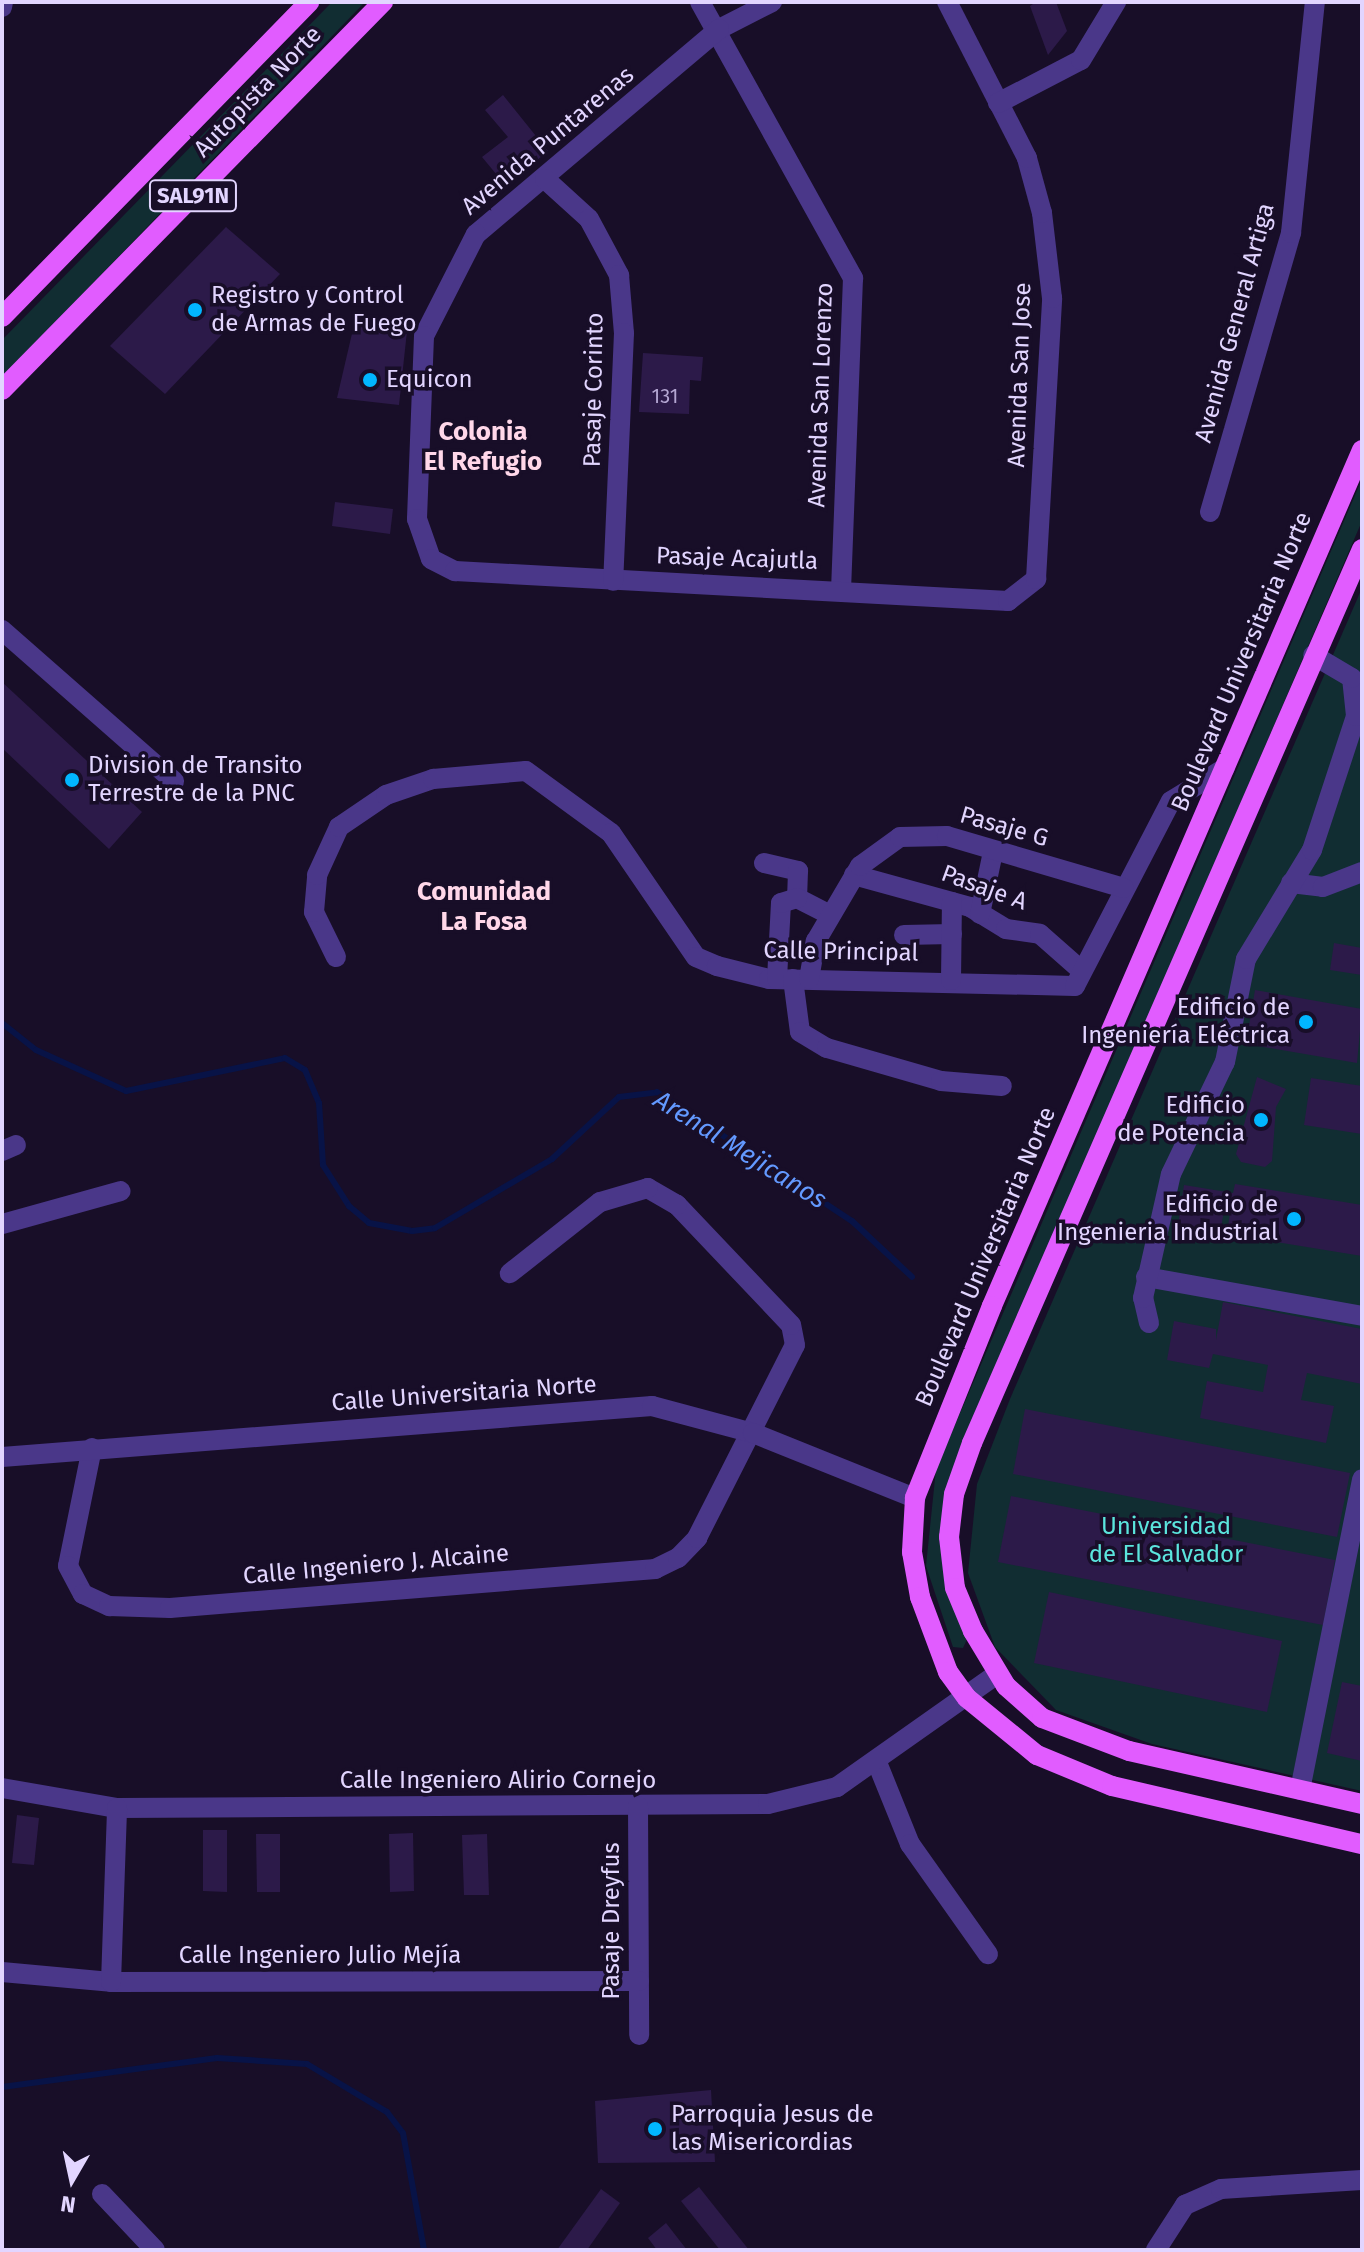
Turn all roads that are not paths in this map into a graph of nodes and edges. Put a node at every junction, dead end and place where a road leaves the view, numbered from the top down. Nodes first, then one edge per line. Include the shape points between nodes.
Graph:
1 (309, 2) edge
2 (383, 2) edge
3 (700, 2) edge
4 (772, 2) edge
5 (947, 2) edge
6 (1116, 2) edge
7 (1315, 2) edge
8 (719, 29) junction
9 (998, 103) junction
10 (545, 179) junction
11 (2, 317) edge
12 (2, 390) edge
13 (1362, 450) edge
14 (1210, 512) dead end
15 (1362, 549) edge
16 (431, 559) joint
17 (1036, 579) joint
18 (613, 581) junction
19 (841, 589) junction
20 (2, 630) edge
21 (1313, 655) junction
22 (1225, 768) junction
23 (174, 781) dead end
24 (993, 852) junction
25 (764, 863) dead end
26 (1362, 872) edge
27 (854, 875) junction
28 (1291, 883) junction
29 (1124, 888) junction
30 (797, 898) junction
31 (952, 902) junction
32 (980, 914) junction
33 (830, 915) junction
34 (952, 934) junction
35 (904, 935) dead end
36 (336, 957) dead end
37 (1082, 971) junction
38 (793, 979) junction
39 (951, 980) junction
40 (1002, 1086) dead end
41 (121, 1191) dead end
42 (2, 1224) edge
43 (510, 1273) dead end
44 (1146, 1277) junction
45 (1362, 1316) edge
46 (1149, 1323) dead end
47 (753, 1433) junction
48 (92, 1448) junction
49 (2, 1457) edge
50 (1362, 1479) edge
51 (915, 1498) junction
52 (997, 1674) junction
53 (967, 1698) junction
54 (876, 1760) junction
55 (2, 1788) edge
56 (1300, 1790) junction
57 (1362, 1804) edge
58 (638, 1806) junction
59 (117, 1808) junction
60 (1362, 1844) edge
61 (988, 1954) dead end
62 (2, 1972) edge
63 (639, 1981) junction
64 (111, 1982) junction
65 (639, 2035) dead end
66 (1362, 2180) edge
67 (102, 2194) dead end
68 (155, 2250) edge
69 (1156, 2250) edge

1 - 11 main road, Autopista Norte / SAL91N
2 - 12 main road, Autopista Norte / SAL91N
3 - 8 street, Avenida San Lorenzo
4 - 8 street, Avenida Puntarenas
5 - 9 street, Avenida San Jose
6 - 9 street via 1081,60
7 - 14 street, Avenida General Artiga via 1291,233
8 - 10 street, Avenida Puntarenas
8 - 19 street, Avenida San Lorenzo via 853,278
9 - 17 street, Avenida San Jose via 1030,172 1052,298
10 - 16 street, Avenida Puntarenas via 476,234 424,336 417,519
10 - 18 street, Pasaje Corinto via 589,219 619,275 624,333
13 - 22 main road, Boulevard Universitaria Norte
15 - 21 main road
16 - 18 street, Pasaje Acajutla via 455,571
17 - 19 street, Pasaje Acajutla via 1008,601
18 - 19 street, Pasaje Acajutla
20 - 23 street
21 - 28 street via 1352,678 1356,716 1312,850
21 - 52 main road via 954,1494 955,1588
22 - 29 street via 1171,801
22 - 51 main road, Boulevard Universitaria Norte
24 - 27 street, Pasaje G via 947,836 900,837
24 - 29 street, Pasaje G
24 - 32 street
25 - 30 street via 798,871
26 - 28 street via 1323,887
27 - 31 street, Pasaje A
27 - 33 street, Pasaje G
28 - 44 street via 1236,985 1225,1062 1171,1174
29 - 37 street
30 - 33 street
30 - 38 street via 781,903
31 - 32 street, Pasaje A
31 - 34 street
32 - 37 street, Pasaje A via 995,926 1053,940
33 - 38 street, Pasaje G
34 - 35 street
34 - 39 street
36 - 38 street, Calle Principal via 314,912 317,875 339,827 386,795 433,779 526,771 626,849 696,957
37 - 39 street, Calle Principal via 1075,986
38 - 39 street, Calle Principal
38 - 40 street via 800,1032 827,1048 941,1081
41 - 42 street
43 - 47 street, Calle Ingeniero J. Alcaine via 600,1202 626,1191 661,1192 796,1337
44 - 45 street
44 - 46 street
47 - 48 street, Calle Universitaria Norte via 652,1406
47 - 48 street, Calle Ingeniero J. Alcaine via 697,1538 655,1569 170,1608 109,1606 83,1594 68,1566
47 - 51 street, Calle Universitaria Norte
48 - 49 street, Calle Universitaria Norte
50 - 56 street
51 - 53 main road, Boulevard Universitaria Norte via 920,1597 933,1642
52 - 53 street, Calle Ingeniero Alirio Cornejo
52 - 56 main road via 1029,1709 1083,1737
53 - 54 street, Calle Ingeniero Alirio Cornejo
53 - 60 main road, Boulevard Universitaria Norte via 1063,1769
54 - 58 street, Calle Ingeniero Alirio Cornejo via 837,1787 803,1798
54 - 61 street via 910,1844
55 - 59 street, Calle Ingeniero Alirio Cornejo
56 - 57 main road
58 - 59 street, Calle Ingeniero Alirio Cornejo
58 - 63 street, Pasaje Dreyfus
59 - 64 street
62 - 64 street, Calle Ingeniero Julio Mejía
63 - 64 street, Calle Ingeniero Julio Mejía
63 - 65 street, Pasaje Dreyfus
66 - 69 street via 1221,2189 1185,2205
67 - 68 street

